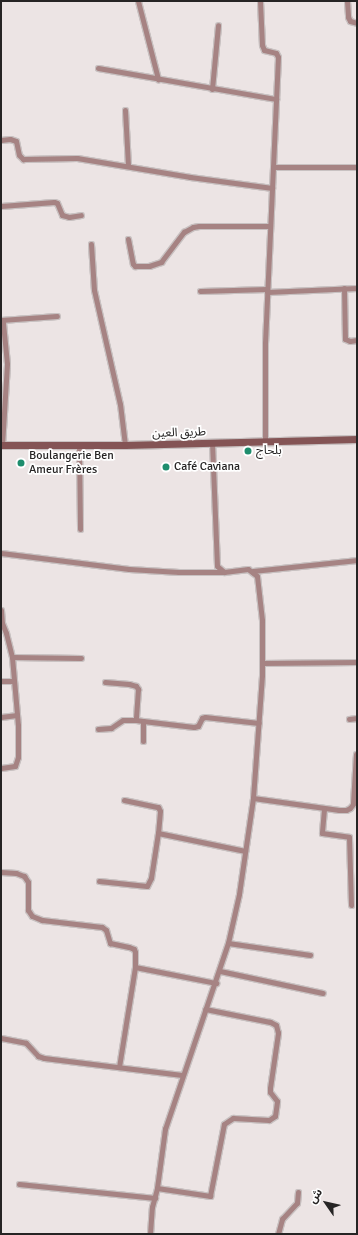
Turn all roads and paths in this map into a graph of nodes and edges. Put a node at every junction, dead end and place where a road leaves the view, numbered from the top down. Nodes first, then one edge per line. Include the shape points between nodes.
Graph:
1 (138, 1) edge
2 (260, 1) edge
3 (347, 1) edge
4 (357, 23) edge
5 (218, 25) dead end
6 (98, 68) dead end
7 (158, 79) junction
8 (212, 89) junction
9 (276, 99) junction
10 (125, 110) dead end
11 (1, 140) edge
12 (128, 166) junction
13 (274, 167) junction
14 (357, 167) edge
15 (272, 188) junction
16 (1, 206) edge
17 (81, 215) dead end
18 (270, 226) junction
19 (128, 239) dead end
20 (91, 244) dead end
21 (344, 288) junction
22 (357, 288) edge
23 (267, 290) junction
24 (200, 291) dead end
25 (57, 316) dead end
26 (1, 320) edge
27 (357, 340) edge
28 (357, 439) edge
29 (265, 441) junction
30 (212, 443) junction
31 (1, 445) edge
32 (79, 445) junction
33 (125, 445) junction
34 (80, 529) dead end
35 (1, 553) edge
36 (357, 560) edge
37 (253, 571) junction
38 (224, 572) junction
39 (1, 610) edge
40 (12, 657) junction
41 (81, 658) dead end
42 (357, 662) edge
43 (262, 663) junction
44 (1, 681) edge
45 (13, 681) junction
46 (105, 682) dead end
47 (17, 715) junction
48 (1, 717) edge
49 (349, 718) dead end
50 (357, 718) edge
51 (136, 720) junction
52 (143, 721) junction
53 (259, 723) junction
54 (98, 729) dead end
55 (143, 742) dead end
56 (356, 754) edge
57 (1, 768) edge
58 (253, 798) junction
59 (357, 799) edge
60 (124, 800) dead end
61 (353, 804) junction
62 (324, 809) junction
63 (158, 833) junction
64 (245, 850) junction
65 (1, 872) edge
66 (99, 881) dead end
67 (352, 905) dead end
68 (228, 943) junction
69 (310, 955) dead end
70 (135, 967) junction
71 (220, 971) junction
72 (216, 983) junction
73 (323, 993) dead end
74 (205, 1009) junction
75 (1, 1038) edge
76 (119, 1067) junction
77 (182, 1075) junction
78 (19, 1184) dead end
79 (157, 1188) junction
80 (298, 1192) dead end
81 (155, 1198) junction
82 (150, 1234) edge
83 (278, 1234) edge

1 - 7 street
2 - 9 street via 262,46 264,50 276,53 278,57
3 - 4 street via 348,17
5 - 8 street
6 - 7 street
7 - 8 street
8 - 9 street
9 - 13 street
10 - 12 street
11 - 12 street via 16,141 19,155 23,159 77,158
12 - 15 street
13 - 14 street
13 - 15 street
15 - 18 street
16 - 17 street via 54,202 57,203 62,215
18 - 19 street via 193,227 184,232 160,262 149,266 133,264
18 - 23 street
20 - 33 street via 94,290 120,404
21 - 22 street
21 - 23 street
21 - 27 street via 345,339
23 - 24 street
23 - 29 street via 264,343
25 - 26 street
26 - 31 street via 7,364
28 - 29 main road, طريق العين
29 - 30 main road, طريق العين
30 - 33 main road, طريق العين
30 - 38 street via 217,566
31 - 32 main road, طريق العين
32 - 33 main road, طريق العين
32 - 34 street
35 - 38 street via 129,569
36 - 37 street
37 - 38 street via 248,569
37 - 43 street via 257,576 262,620
39 - 40 street
40 - 41 street
40 - 45 street
42 - 43 street
43 - 53 street
44 - 45 street
45 - 47 street
46 - 51 street via 136,686
47 - 48 street
47 - 57 street via 18,760 15,766
49 - 50 street
51 - 52 street
51 - 54 street via 123,720 111,728
52 - 53 street via 194,727 205,717
52 - 55 street
53 - 58 street
56 - 61 street
58 - 62 street
58 - 64 street
59 - 61 street
60 - 63 street via 158,807
61 - 62 street via 346,810
62 - 67 street via 322,833 349,837
63 - 64 street
63 - 66 street via 151,878 147,886
64 - 68 street via 240,894
65 - 70 street via 24,876 28,882 28,910 32,916 42,920 102,928 106,930 110,944 134,950
68 - 69 street
68 - 71 street
70 - 72 street
70 - 76 street
71 - 72 street
71 - 73 street
72 - 74 street
74 - 77 street
74 - 79 street via 276,1025 278,1033 270,1088 277,1101 275,1116 269,1120 233,1118 224,1124 210,1196
75 - 76 street via 26,1043 38,1056 44,1058
76 - 77 street
77 - 79 street via 165,1129
78 - 81 street
79 - 81 street
80 - 83 street via 297,1203 282,1219
81 - 82 street

